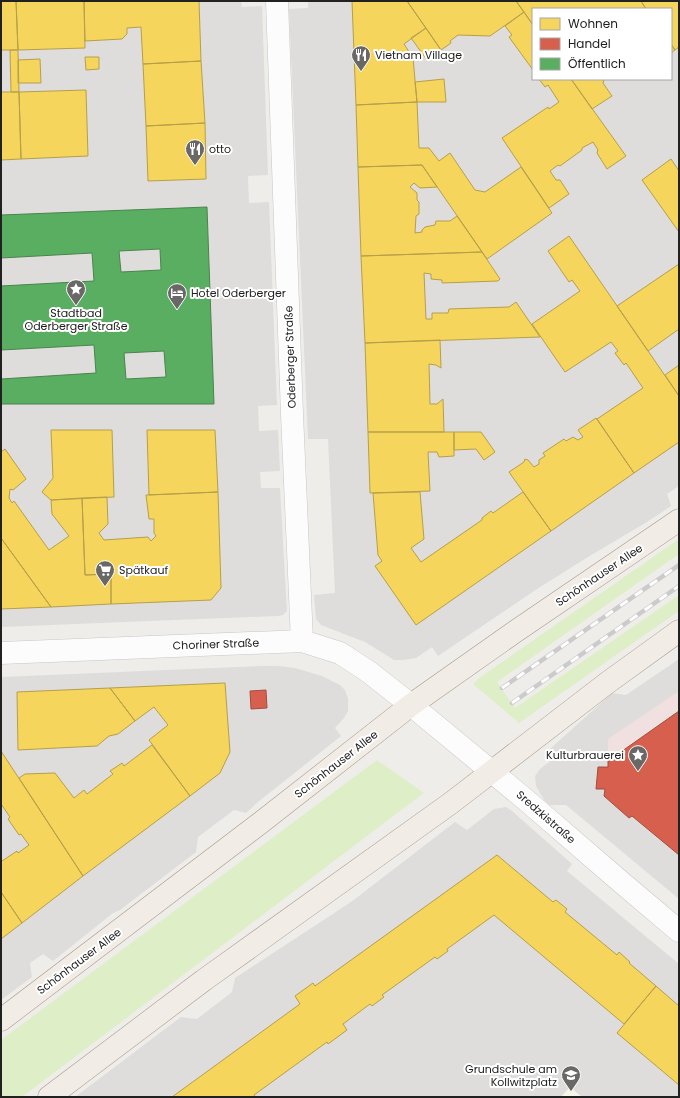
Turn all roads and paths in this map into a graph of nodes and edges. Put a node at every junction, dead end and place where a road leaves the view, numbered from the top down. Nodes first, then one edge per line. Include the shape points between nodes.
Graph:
1 (277, 1) edge
2 (679, 520) edge
3 (679, 631) edge
4 (302, 641) junction
5 (1, 653) edge
6 (411, 705) junction
7 (491, 771) junction
8 (679, 931) edge
9 (1, 1020) edge
10 (49, 1097) edge

1 - 4 street, Oderberger Straße
2 - 6 main road, Schönhauser Allee
3 - 7 main road
4 - 5 street, Choriner Straße
4 - 6 street, Choriner Straße via 340,653
6 - 7 street, Sredzkistraße
6 - 9 main road, Schönhauser Allee
7 - 8 street, Sredzkistraße
7 - 10 main road via 451,803 204,980

